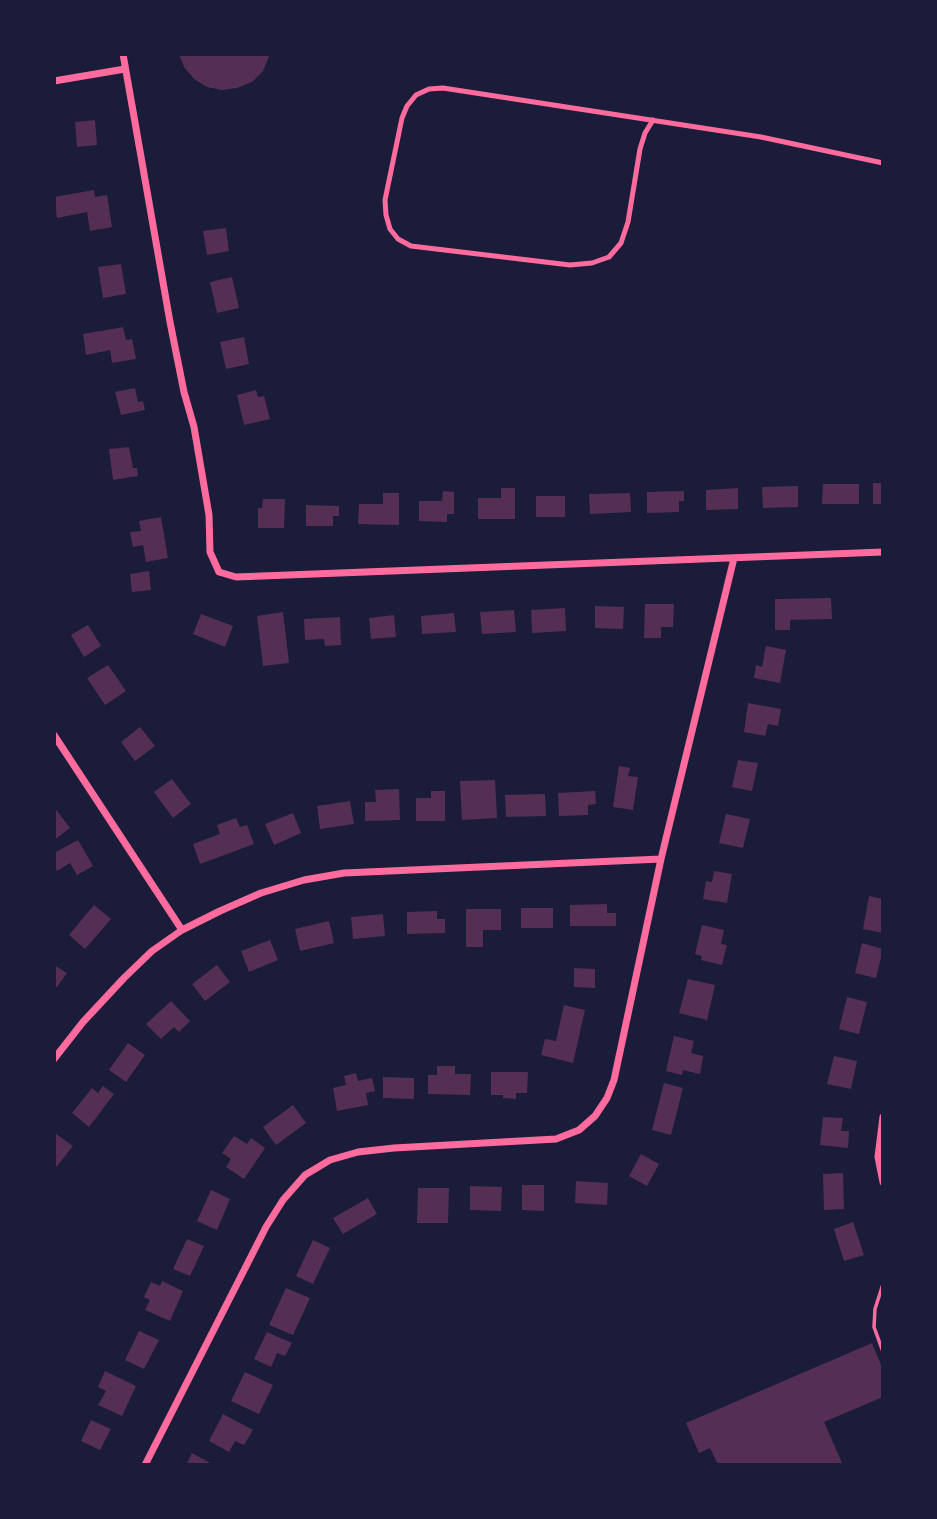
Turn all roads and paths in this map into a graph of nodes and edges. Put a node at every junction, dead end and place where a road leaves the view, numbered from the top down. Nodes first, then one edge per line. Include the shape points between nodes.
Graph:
1 (123, 54) edge
2 (125, 69) junction
3 (54, 81) edge
4 (653, 120) junction
5 (883, 163) edge
6 (883, 552) edge
7 (734, 558) junction
8 (54, 734) edge
9 (661, 859) junction
10 (182, 930) junction
11 (54, 1059) edge
12 (883, 1118) edge
13 (883, 1182) edge
14 (883, 1284) edge
15 (883, 1352) edge
16 (145, 1465) edge

1 - 2 street
2 - 3 street
2 - 7 street via 174,346 194,427 209,514 210,552 219,572 236,578
4 - 4 lane via 429,89 416,95 402,118 385,200 390,229 411,246 570,265 610,257 628,222 639,149
4 - 5 lane
6 - 7 street
7 - 9 street
8 - 10 street
9 - 10 street via 344,873 261,893
9 - 16 street via 614,1080 594,1116 579,1130 556,1139 358,1152 330,1160 305,1175 266,1227
10 - 11 street via 124,978
12 - 13 street via 878,1157
14 - 15 path via 874,1327

